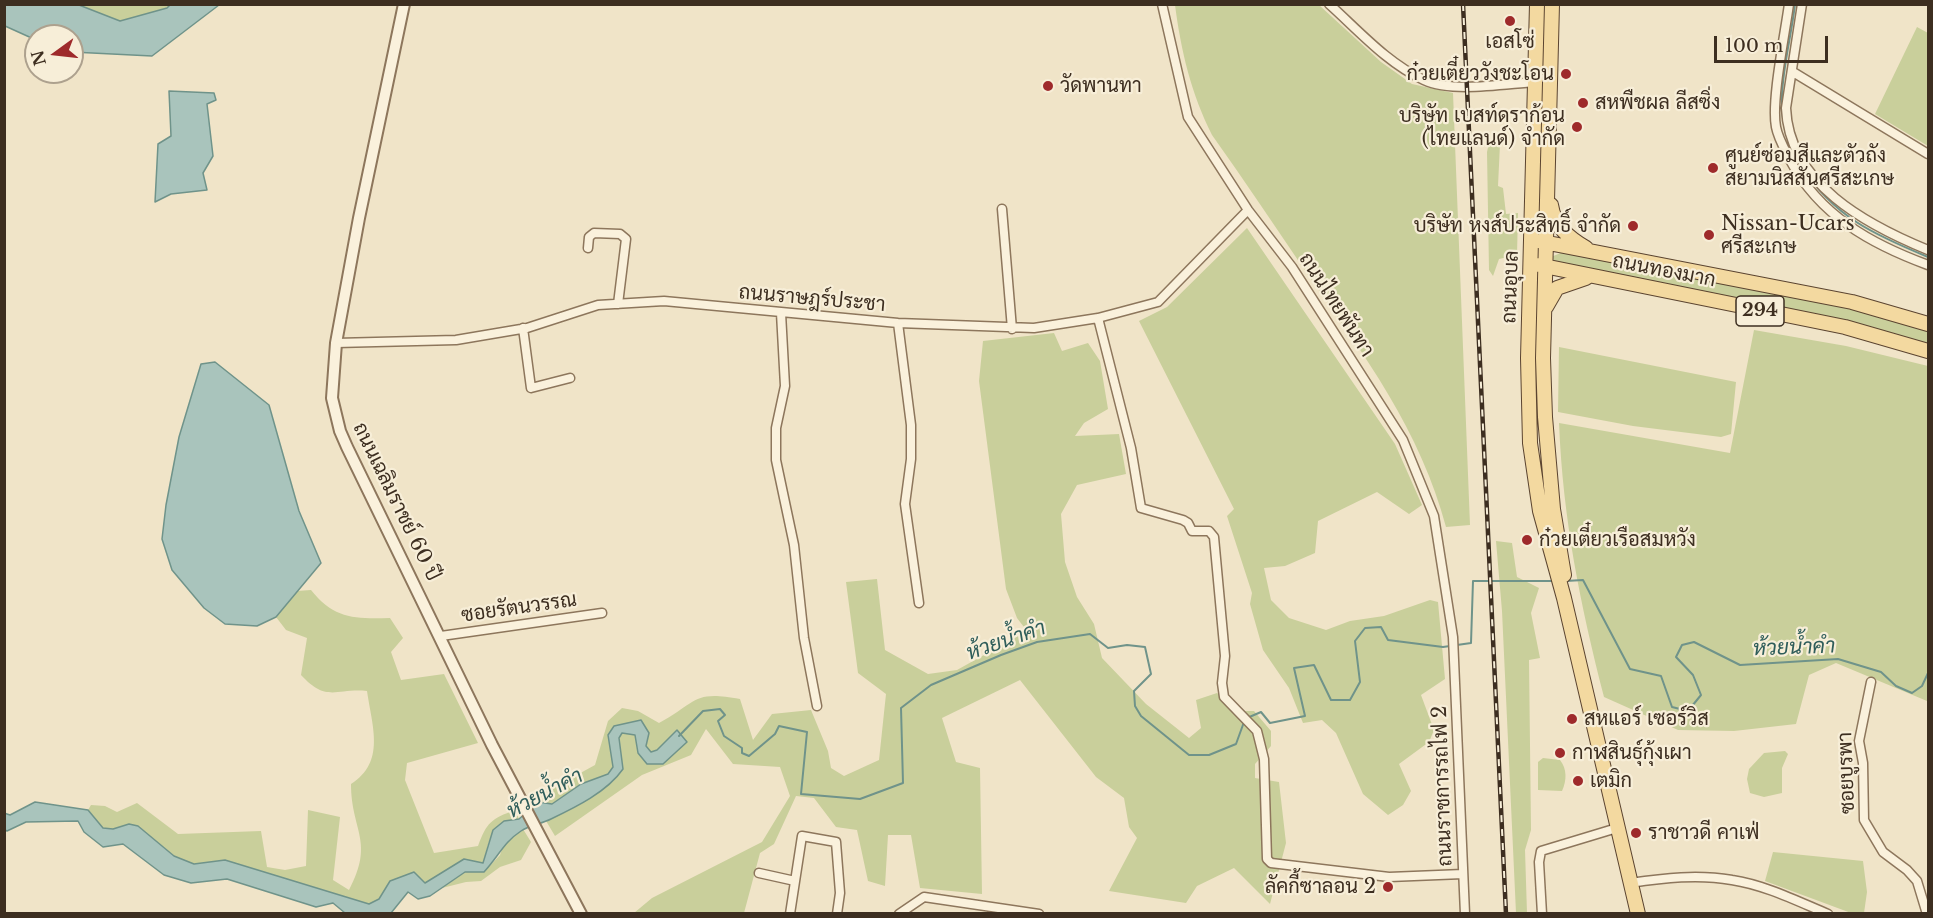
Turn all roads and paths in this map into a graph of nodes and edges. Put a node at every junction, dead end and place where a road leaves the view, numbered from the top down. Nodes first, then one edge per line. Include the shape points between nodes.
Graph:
1 (404, 4) edge
2 (1162, 4) edge
3 (1329, 4) edge
4 (1537, 4) edge
5 (1552, 4) edge
6 (1788, 4) edge
7 (1802, 4) edge
8 (1793, 72) junction
9 (1535, 82) junction
10 (1929, 154) edge
11 (1548, 185) junction
12 (1002, 209) dead end
13 (1248, 210) junction
14 (1532, 240) junction
15 (1547, 242) junction
16 (588, 248) dead end
17 (1929, 250) edge
18 (1597, 254) junction
19 (1531, 263) junction
20 (1929, 265) edge
21 (1546, 266) junction
22 (1591, 277) junction
23 (618, 304) junction
24 (1545, 308) junction
25 (780, 313) junction
26 (1098, 318) junction
27 (898, 323) junction
28 (1929, 324) edge
29 (523, 328) junction
30 (1012, 328) junction
31 (336, 343) junction
32 (1929, 351) edge
33 (570, 378) dead end
34 (1559, 568) junction
35 (919, 603) dead end
36 (602, 613) dead end
37 (441, 636) junction
38 (1454, 658) joint
39 (1871, 682) dead end
40 (817, 706) dead end
41 (1617, 828) junction
42 (759, 873) dead end
43 (1463, 874) junction
44 (795, 881) junction
45 (1630, 883) junction
46 (581, 914) edge
47 (790, 914) edge
48 (837, 914) edge
49 (899, 914) edge
50 (1039, 914) edge
51 (1465, 914) edge
52 (1542, 914) edge
53 (1638, 914) edge
54 (1828, 914) edge
55 (1927, 914) edge

1 - 31 street, ถนนเฉลิมราชย์ 60 ปี via 358,218
2 - 13 street, ถนนไทยพันทา via 1188,117
3 - 9 street via 1397,63 1425,81 1449,86
4 - 9 main road, ถนนอุบล
5 - 11 main road, ถนนอุบล
6 - 20 street via 1776,127 1797,173 1831,214 1863,236
7 - 8 street
8 - 10 street
8 - 17 street via 1787,124 1809,169 1827,191 1869,224
9 - 14 main road, ถนนอุบล
11 - 15 main road, ถนนอุบล
11 - 18 main road via 1552,213 1562,231
12 - 30 street
13 - 26 street, ถนนราษฎร์ประชา via 1158,303
13 - 38 street, ถนนไทยพันทา via 1292,267 1403,440 1434,516
14 - 15 main road, ถนนทองมาก / 294
14 - 19 main road, ถนนอุบล
15 - 18 main road, ถนนทองมาก / 294
15 - 21 main road, ถนนอุบล
16 - 23 street via 594,233 620,234 626,239
18 - 28 main road, ถนนทองมาก / 294 via 1852,302
19 - 21 main road, ถนนทองมาก / 294
19 - 34 main road, ถนนอุบล via 1530,443 1540,511
21 - 22 main road, ถนนทองมาก / 294
21 - 24 main road, ถนนอุบล
22 - 24 main road via 1557,288
22 - 32 main road, ถนนทองมาก / 294 via 1845,327
23 - 25 street, ถนนราษฎร์ประชา via 664,302
23 - 29 street, ถนนราษฎร์ประชา via 598,304
24 - 34 main road, ถนนอุบล via 1545,444
25 - 27 street, ถนนราษฎร์ประชา
25 - 40 street via 785,386 776,428 776,460 795,545 804,638
26 - 30 street, ถนนราษฎร์ประชา
26 - 43 street via 1131,448 1141,508 1183,520 1192,531 1209,531 1214,537 1225,656 1224,697 1257,731 1264,759 1267,860 1389,877
27 - 30 street, ถนนราษฎร์ประชา
27 - 35 street via 911,426 905,504
29 - 31 street, ถนนราษฎร์ประชา via 456,340
29 - 33 street via 531,388
31 - 37 street, ถนนเฉลิมราชย์ 60 ปี via 332,398 340,431
34 - 41 main road
36 - 37 street, ซอยรัตนวรรณ
37 - 46 street, ถนนเฉลิมราชย์ 60 ปี via 492,745
38 - 43 street, ถนนราชการรถไฟ 2
39 - 55 street, ซอยบูรพา via 1859,741 1864,820 1883,852 1917,881
41 - 45 main road
41 - 52 street via 1546,848 1539,856
42 - 44 street
43 - 51 street, ถนนราชการรถไฟ 2
44 - 47 street
44 - 48 street via 802,836 836,842 840,893
45 - 53 main road
45 - 54 street via 1677,877 1733,880
49 - 50 street via 924,897

